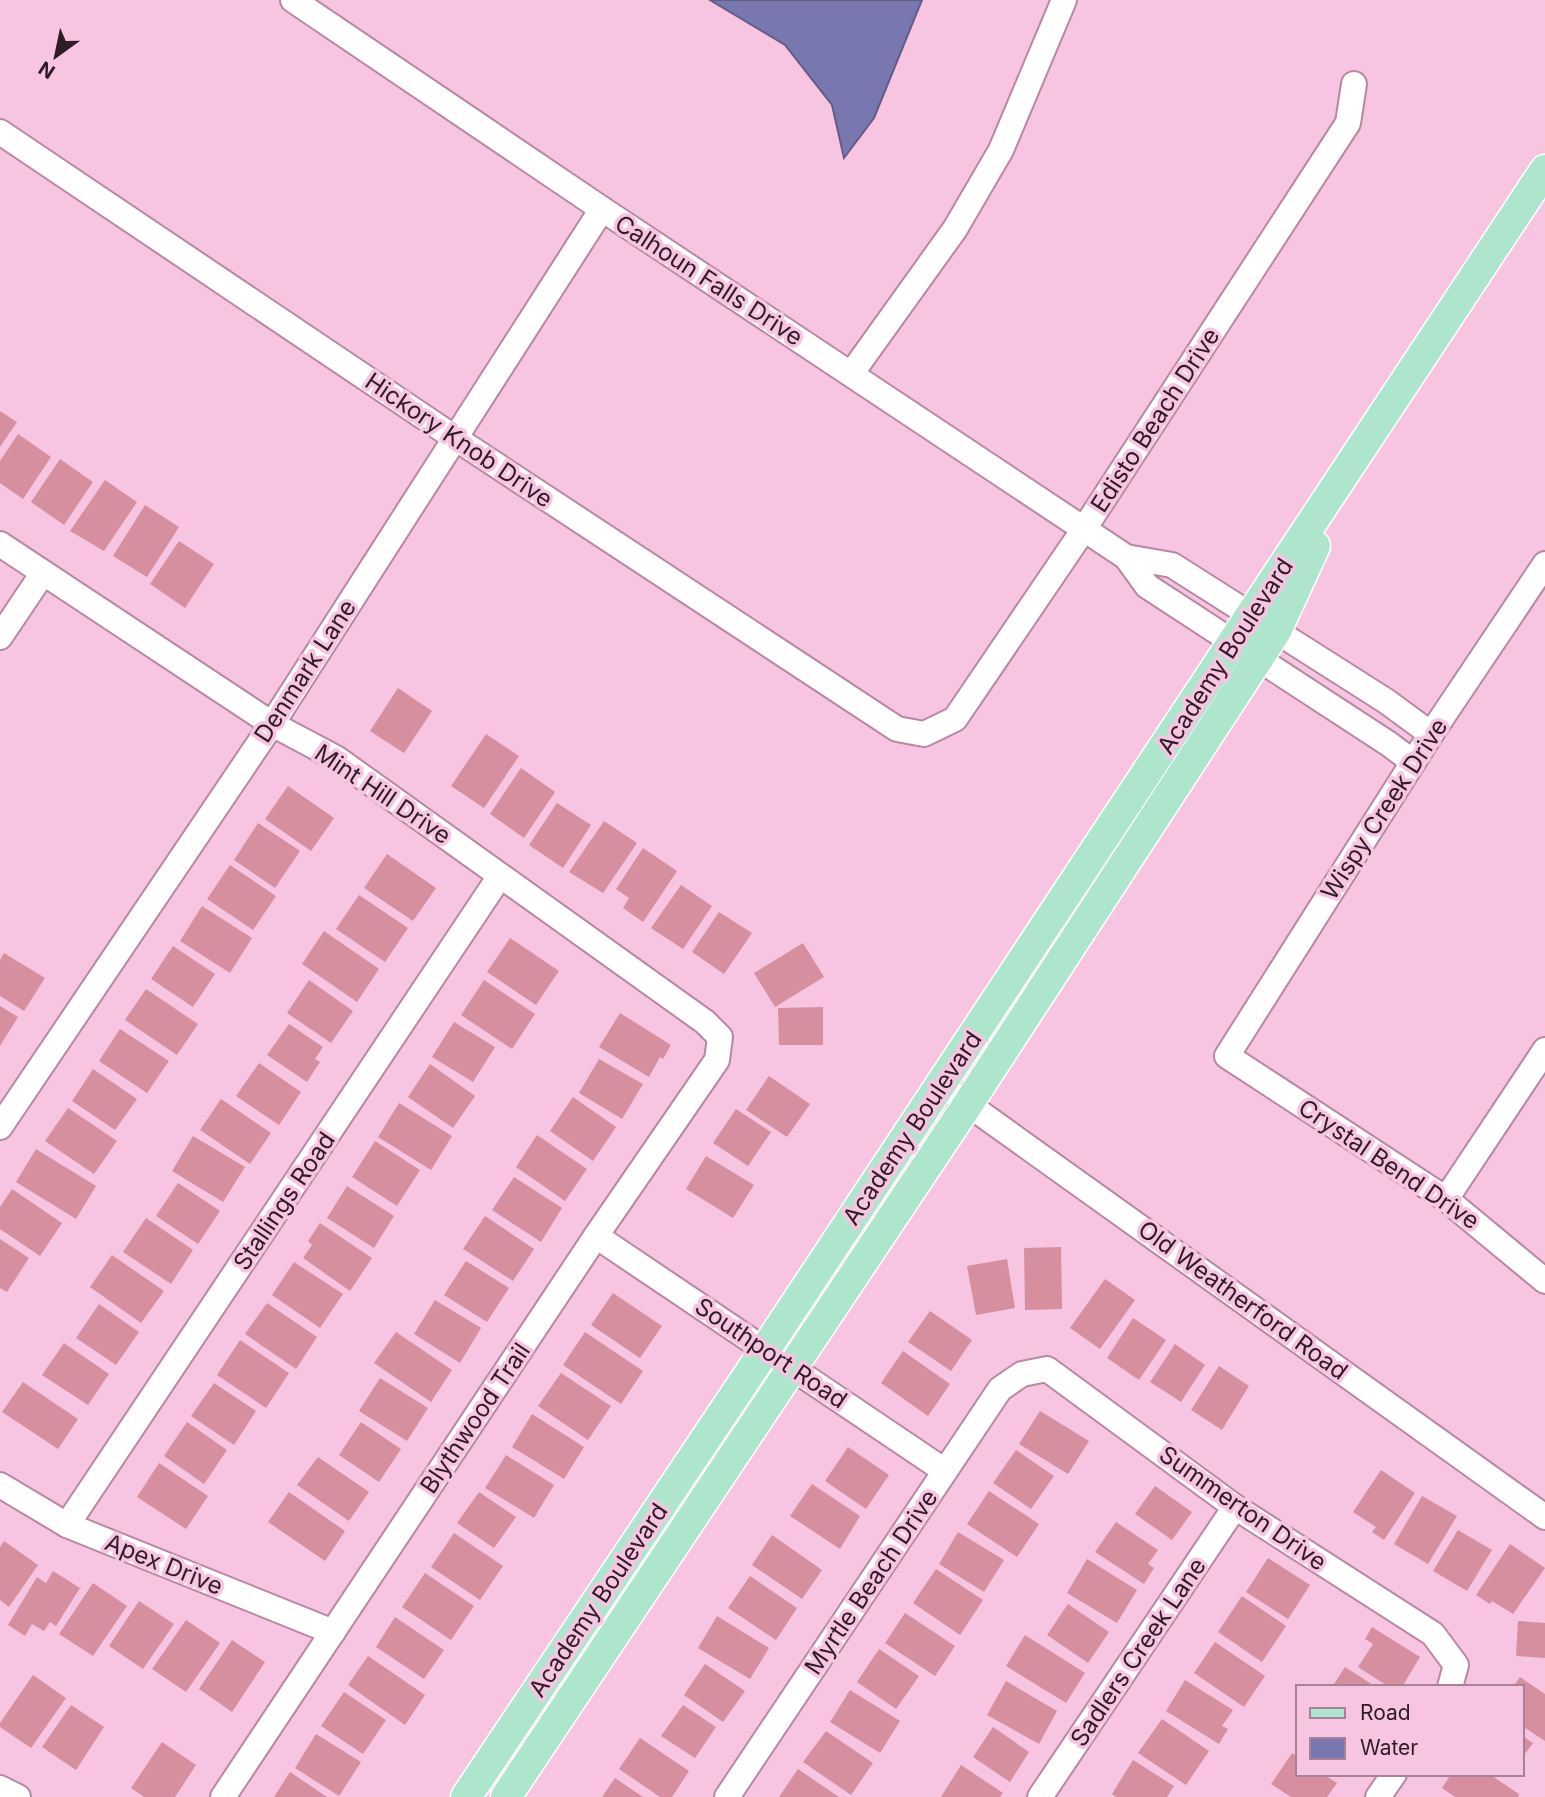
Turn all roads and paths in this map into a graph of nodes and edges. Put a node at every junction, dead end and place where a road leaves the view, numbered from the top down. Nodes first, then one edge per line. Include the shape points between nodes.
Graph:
1 (293, 0) edge
2 (1064, 0) edge
3 (1354, 83) dead end
4 (0, 132) edge
5 (1545, 170) edge
6 (602, 209) junction
7 (851, 374) junction
8 (455, 438) junction
9 (1084, 528) junction
10 (0, 544) edge
11 (1126, 557) junction
12 (1545, 564) edge
13 (43, 573) junction
14 (1264, 623) junction
15 (0, 637) edge
16 (1245, 651) junction
17 (272, 724) junction
18 (925, 734) joint
19 (1431, 734) junction
20 (1413, 762) junction
21 (500, 876) junction
22 (720, 1037) joint
23 (1545, 1050) edge
24 (1227, 1056) joint
25 (941, 1084) junction
26 (968, 1104) junction
27 (0, 1127) edge
28 (1446, 1199) junction
29 (596, 1236) junction
30 (1545, 1281) edge
31 (765, 1350) junction
32 (792, 1368) junction
33 (1022, 1374) joint
34 (945, 1471) junction
35 (0, 1485) edge
36 (1235, 1507) junction
37 (1545, 1517) edge
38 (67, 1525) junction
39 (333, 1632) junction
40 (1453, 1676) edge
41 (1393, 1776) edge
42 (0, 1788) edge
43 (18, 1797) edge
44 (223, 1797) edge
45 (466, 1797) edge
46 (506, 1797) edge
47 (727, 1797) edge
48 (1040, 1797) edge
49 (1378, 1797) edge

1 - 6 street, Calhoun Falls Drive
2 - 7 street via 1001,150 955,229
3 - 9 street, Edisto Beach Drive via 1348,123
4 - 8 street, Hickory Knob Drive
5 - 14 main road, Academy Boulevard via 1355,458
6 - 7 street, Calhoun Falls Drive
6 - 8 street, Denmark Lane
7 - 9 street, Calhoun Falls Drive
8 - 17 street, Denmark Lane
8 - 18 street, Hickory Knob Drive via 897,729
9 - 11 street, Calhoun Falls Drive
9 - 18 street, Edisto Beach Drive via 955,719
10 - 13 street, Mint Hill Drive
11 - 14 street, Calhoun Falls Drive via 1172,565
11 - 16 street, Calhoun Falls Drive via 1147,586
12 - 19 street, Wispy Creek Drive
13 - 15 street
13 - 17 street, Mint Hill Drive
14 - 16 main road, Academy Boulevard
14 - 19 street, Calhoun Falls Drive
16 - 20 street, Calhoun Falls Drive
16 - 25 main road, Academy Boulevard
16 - 26 main road, Academy Boulevard
17 - 21 street, Mint Hill Drive via 336,758
17 - 27 street, Denmark Lane
19 - 20 street, Wispy Creek Drive
20 - 24 street, Wispy Creek Drive
21 - 22 street, Mint Hill Drive
21 - 38 street, Stallings Road
22 - 29 street, Blythwood Trail via 717,1060
23 - 28 street
24 - 28 street, Crystal Bend Drive
25 - 26 street, Old Weatherford Road
25 - 31 main road, Academy Boulevard
26 - 32 main road, Academy Boulevard
26 - 37 street, Old Weatherford Road
28 - 30 street, Crystal Bend Drive
29 - 31 street, Southport Road
29 - 39 street, Blythwood Trail
31 - 32 street, Southport Road
31 - 45 main road, Academy Boulevard
32 - 34 street, Southport Road
32 - 46 main road, Academy Boulevard
33 - 34 street, Myrtle Beach Drive via 1000,1389
33 - 36 street, Summerton Drive via 1047,1369
34 - 47 street, Myrtle Beach Drive
35 - 38 street, Apex Drive
36 - 40 street, Summerton Drive via 1433,1634
36 - 48 street, Sadlers Creek Lane
38 - 39 street, Apex Drive
39 - 44 street, Blythwood Trail
41 - 49 street
42 - 43 street

